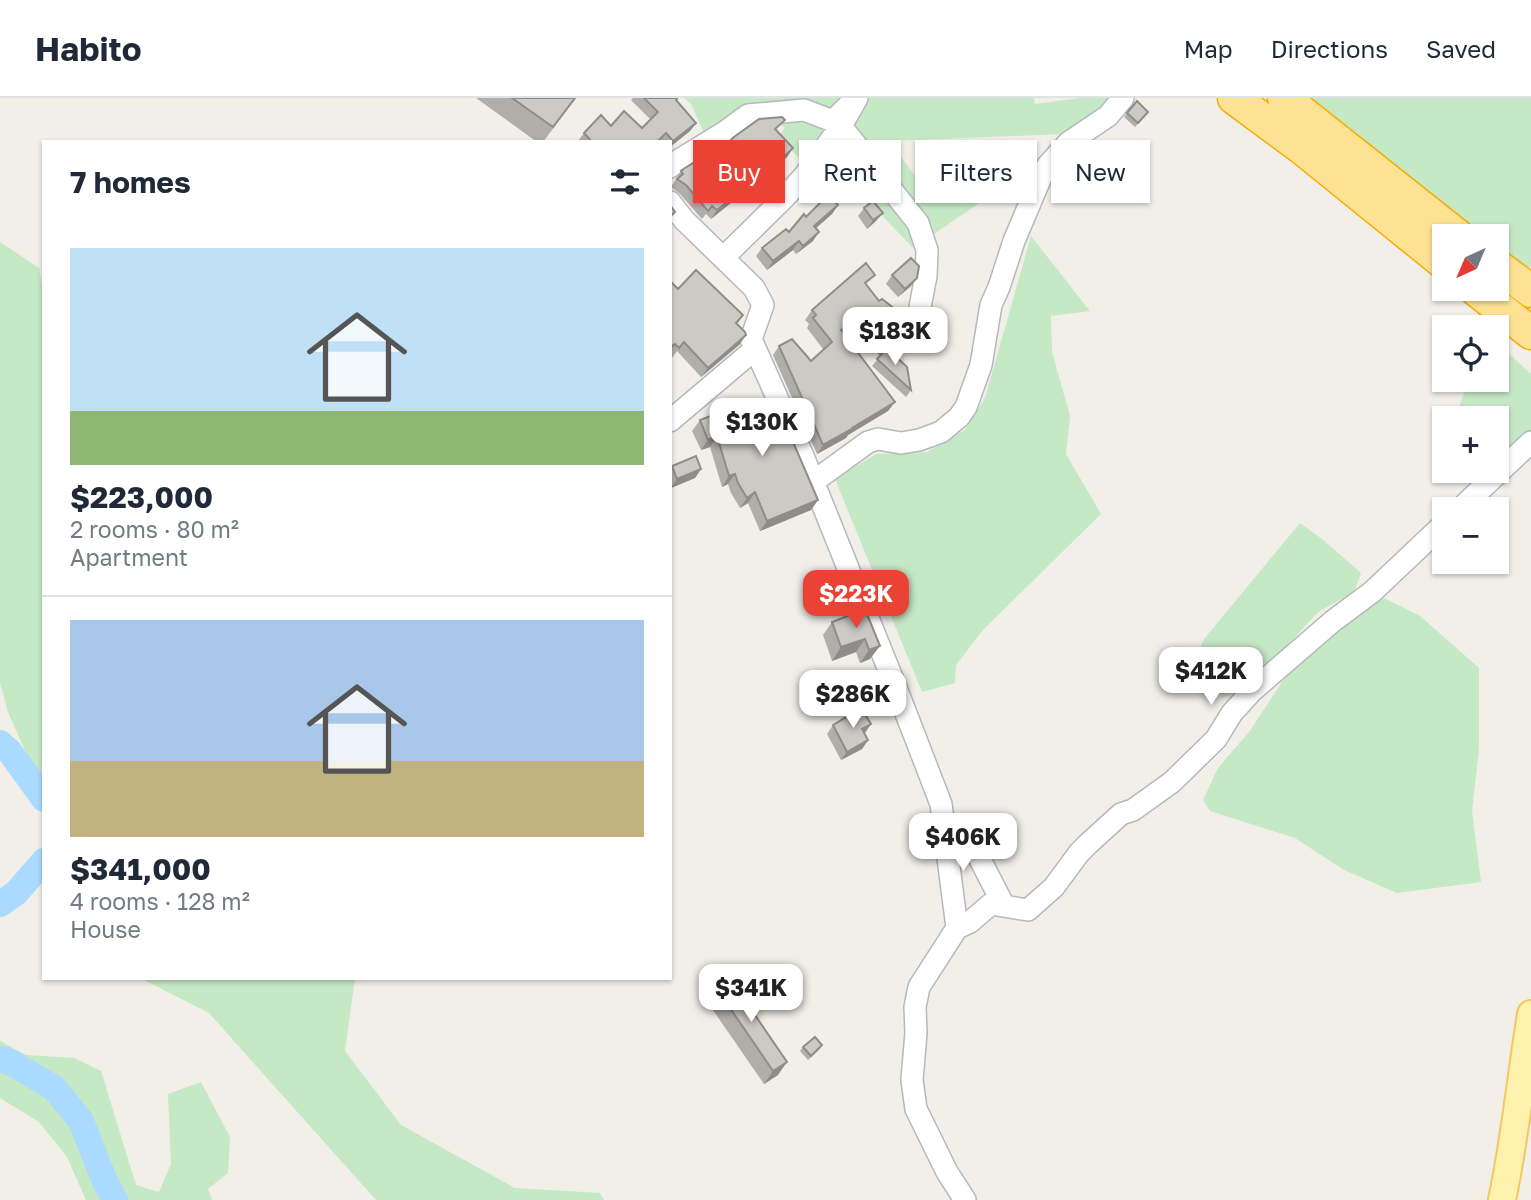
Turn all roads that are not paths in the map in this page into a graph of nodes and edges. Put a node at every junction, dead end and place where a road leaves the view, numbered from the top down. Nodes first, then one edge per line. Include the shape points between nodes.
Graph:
1 (857, 98) edge
2 (1123, 98) edge
3 (1234, 98) edge
4 (1284, 98) edge
5 (841, 126) junction
6 (672, 165) edge
7 (672, 205) edge
8 (1443, 224) edge
9 (1432, 253) edge
10 (723, 258) junction
11 (1509, 275) edge
12 (1531, 291) edge
13 (1490, 301) edge
14 (920, 307) dead end
15 (1531, 333) edge
16 (755, 349) junction
17 (672, 419) edge
18 (1531, 442) edge
19 (813, 482) junction
20 (1473, 497) edge
21 (1432, 535) edge
22 (944, 824) junction
23 (1004, 906) junction
24 (957, 928) junction
25 (1531, 1014) edge
26 (965, 1200) edge
27 (1502, 1200) edge

1 - 5 street
1 - 6 street via 833,121 804,110 748,115
2 - 19 street via 1108,116 1068,143 1041,177 991,305 981,365 959,417 941,432 919,440 868,442
3 - 9 highway
4 - 8 highway
5 - 10 street via 799,182
5 - 14 street via 918,223 927,250
7 - 10 street
10 - 16 street via 754,288 763,305 751,339
11 - 12 highway
13 - 15 highway
16 - 17 street
16 - 19 street
18 - 20 street
19 - 22 street via 941,804
21 - 23 street via 1372,592 1252,691 1231,713 1216,739 1172,782 1121,814 1088,844 1034,906 1028,910
22 - 23 street via 968,836
22 - 24 street
23 - 24 street via 991,904
24 - 26 street via 919,987 912,1080 916,1109
25 - 27 main road

